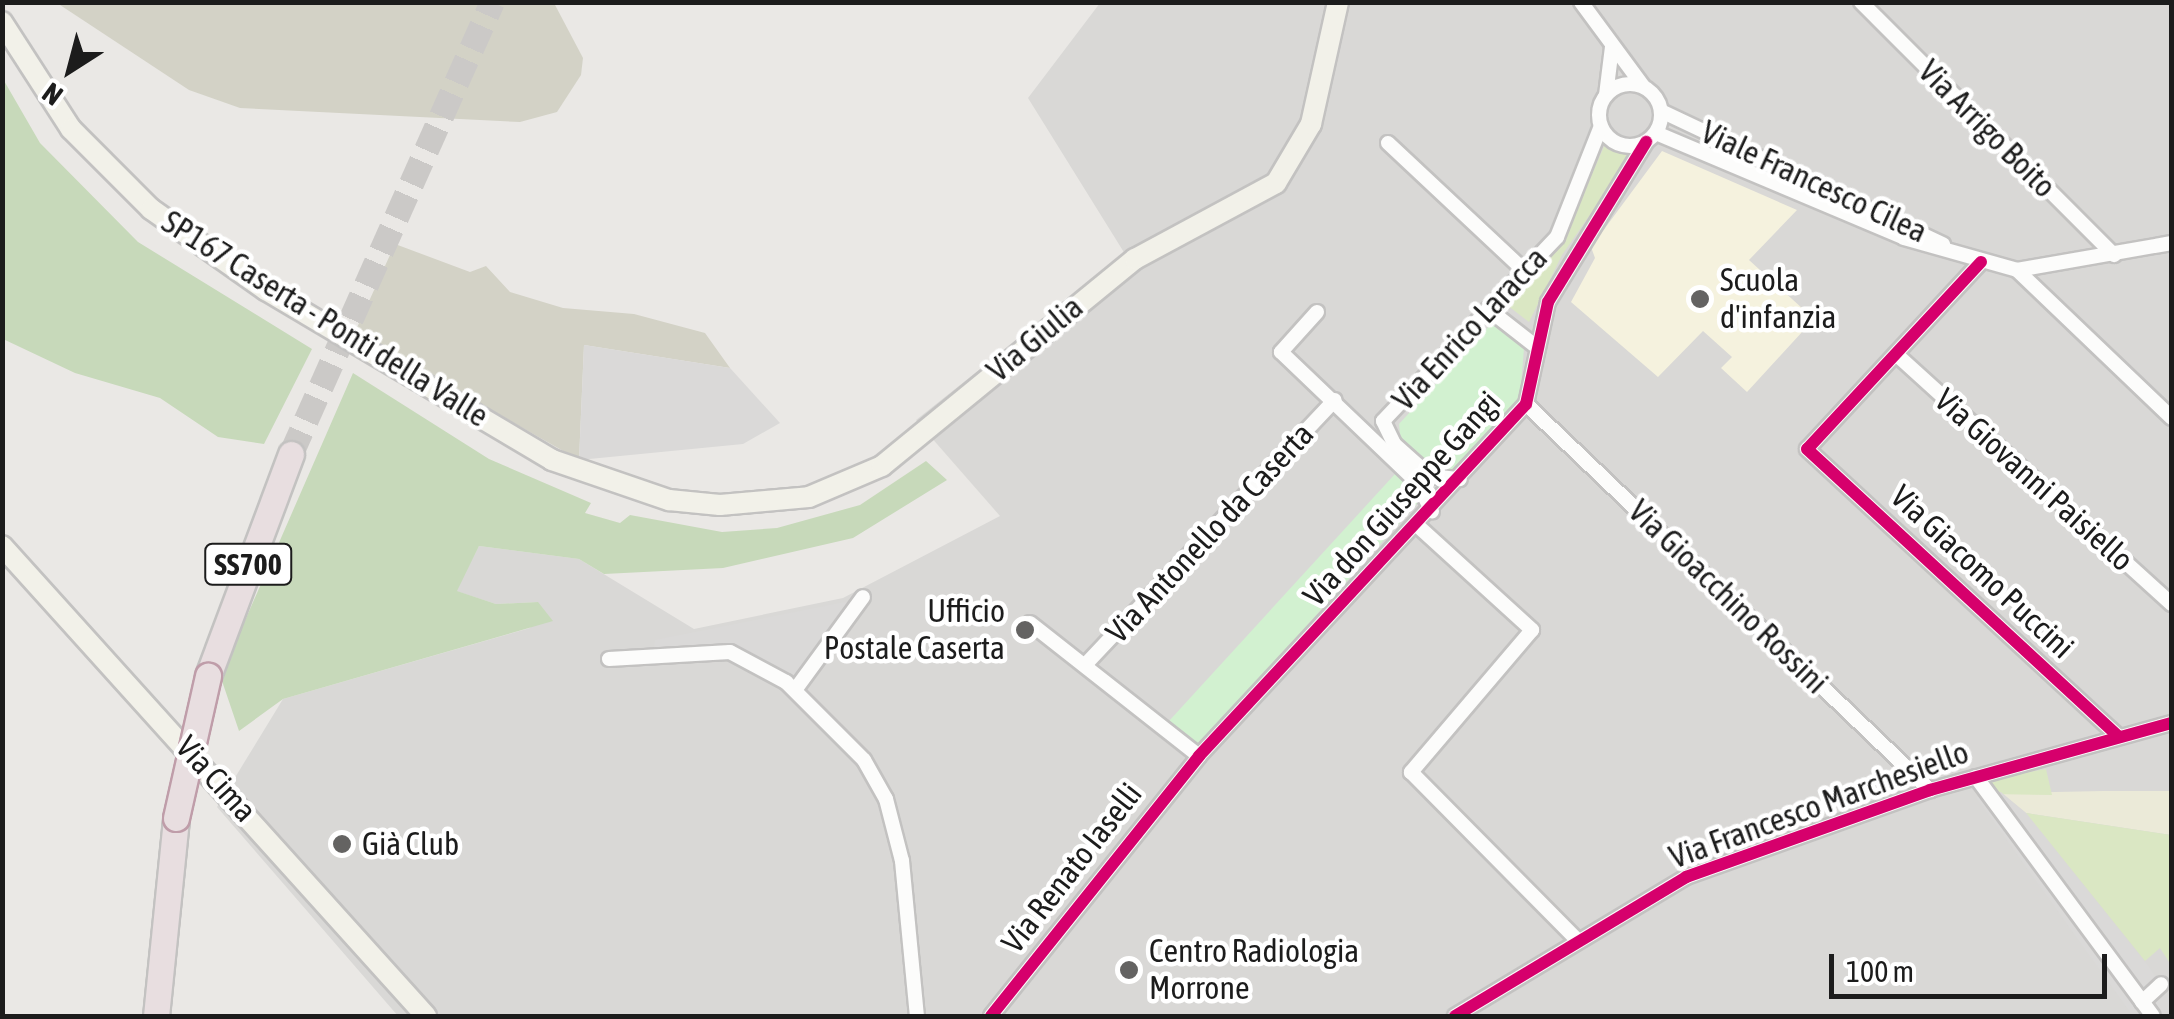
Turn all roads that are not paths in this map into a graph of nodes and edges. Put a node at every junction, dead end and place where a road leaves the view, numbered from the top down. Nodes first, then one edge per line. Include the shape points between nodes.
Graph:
1 (1338, 2) edge
2 (1861, 2) edge
3 (1589, 6) edge
4 (2, 22) edge
5 (1612, 47) junction
6 (1644, 87) junction
7 (1606, 95) junction
8 (1661, 111) junction
9 (1601, 126) junction
10 (1651, 137) junction
11 (1388, 143) dead end
12 (2172, 243) edge
13 (1966, 256) junction
14 (2114, 256) junction
15 (1981, 262) junction
16 (2017, 270) junction
17 (1525, 271) junction
18 (1488, 308) junction
19 (1317, 312) dead end
20 (1534, 345) junction
21 (1897, 355) junction
22 (1335, 400) junction
23 (1526, 404) junction
24 (2172, 418) edge
25 (1383, 421) junction
26 (1360, 425) junction
27 (292, 454) tunnel mouth
28 (1460, 479) junction
29 (608, 482) joint
30 (1432, 511) junction
31 (1419, 527) junction
32 (2, 546) edge
33 (863, 597) dead end
34 (2172, 604) edge
35 (1030, 624) dead end
36 (609, 659) dead end
37 (1085, 665) junction
38 (795, 690) junction
39 (2172, 723) edge
40 (2118, 736) junction
41 (1199, 756) junction
42 (1976, 776) junction
43 (1930, 790) junction
44 (1577, 940) junction
45 (2161, 984) dead end
46 (2142, 1002) junction
47 (156, 1016) edge
48 (426, 1016) edge
49 (917, 1016) edge
50 (991, 1016) edge
51 (1455, 1016) edge
52 (2154, 1016) edge

1 - 29 main road, Via Giulia via 1311,124 1276,183 1135,259 882,466 836,489 767,504 670,500
2 - 14 street, Via Arrigo Boito
3 - 5 street
4 - 29 main road, SP167 Caserta - Ponti della Valle via 70,129 151,210 377,358 552,460
5 - 6 street
5 - 7 street
6 - 7 street via 1624,84
6 - 8 street
7 - 9 street
8 - 10 street
8 - 13 street, Viale Francesco Cilea
9 - 10 street via 1615,142
9 - 17 street, Via Enrico Laracca via 1558,237
10 - 13 street, Viale Francesco Cilea
10 - 20 street, Via don Giuseppe Gangi via 1548,302
11 - 17 street
12 - 14 street, Viale Francesco Cilea
13 - 15 street, Viale Francesco Cilea
14 - 16 street, Viale Francesco Cilea
15 - 16 street, Viale Francesco Cilea
15 - 21 street
16 - 24 street
17 - 18 street, Via Enrico Laracca
18 - 20 street
18 - 25 street, Via Enrico Laracca
19 - 22 street via 1281,352
20 - 23 street, Via don Giuseppe Gangi
21 - 34 street, Via Giovanni Paisiello
21 - 40 street, Via Giacomo Puccini via 1808,449
22 - 26 street
22 - 37 street, Via Antonello da Caserta
23 - 28 street, Via don Giuseppe Gangi
23 - 43 street, Via Gioacchino Rossini
25 - 26 street
25 - 28 street via 1394,444 1430,476
26 - 30 street via 1424,490
27 - 47 highway, SS700, bridge via 208,676 176,818
28 - 30 street, Via don Giuseppe Gangi
30 - 31 street, Via don Giuseppe Gangi
31 - 41 street, Via don Giuseppe Gangi
31 - 44 street via 1532,630 1411,772
32 - 48 main road, Via Cima
33 - 38 street
35 - 37 street
36 - 38 street via 730,652
37 - 41 street
38 - 49 street via 864,760 886,798 902,861
39 - 40 street, Via Francesco Marchesiello
40 - 42 street, Via Francesco Marchesiello
41 - 50 street, Via Renato Iaselli
42 - 43 street, Via Francesco Marchesiello
42 - 46 street
43 - 44 street, Via Francesco Marchesiello via 1686,877
44 - 51 street, Via Francesco Marchesiello
45 - 46 street
46 - 52 street

